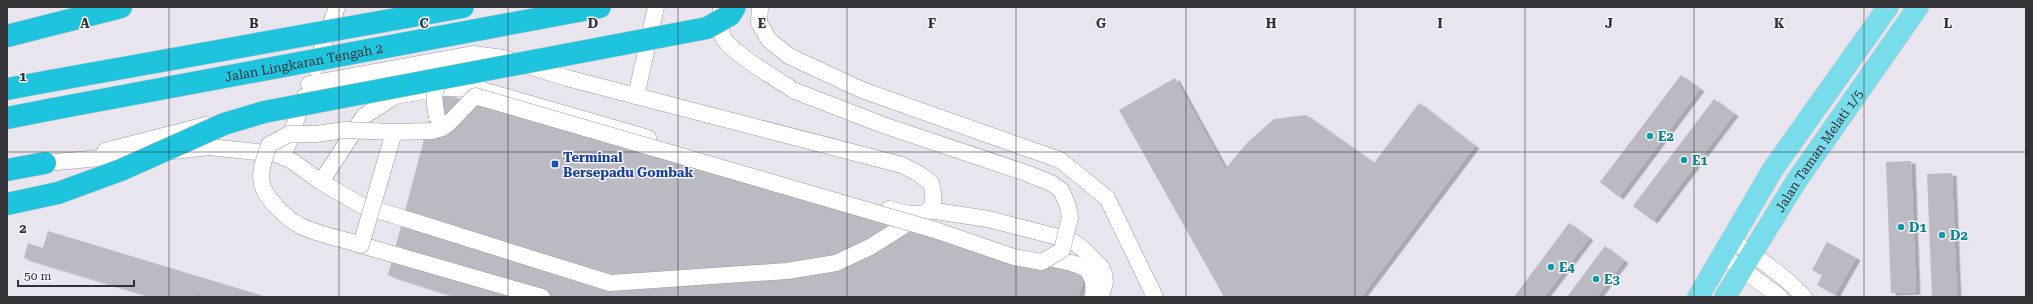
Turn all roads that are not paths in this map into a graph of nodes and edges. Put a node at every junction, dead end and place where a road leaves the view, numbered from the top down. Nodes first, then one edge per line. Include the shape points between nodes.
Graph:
1 (121, 7) edge
2 (337, 7) edge
3 (463, 7) edge
4 (600, 7) edge
5 (656, 7) edge
6 (721, 7) edge
7 (735, 7) edge
8 (760, 7) edge
9 (1888, 7) edge
10 (1918, 7) edge
11 (7, 36) edge
12 (444, 78) junction
13 (309, 84) junction
14 (7, 89) edge
15 (475, 96) junction
16 (636, 96) junction
17 (437, 117) dead end
18 (7, 118) edge
19 (394, 132) junction
20 (292, 161) junction
21 (45, 164) junction
22 (7, 170) edge
23 (321, 182) junction
24 (7, 204) edge
25 (926, 212) junction
26 (361, 244) junction
27 (1728, 248) junction
28 (1050, 258) junction
29 (1746, 260) junction
30 (542, 297) edge
31 (1093, 297) edge
32 (1101, 297) edge
33 (1155, 297) edge
34 (1698, 297) edge
35 (1724, 297) edge
36 (1780, 297) edge
37 (1804, 297) edge

1 - 11 highway
2 - 13 street
3 - 14 highway, Jalan Lingkaran Tengah 2, bridge
4 - 18 highway, Jalan Lingkaran Tengah 2, bridge
5 - 16 street
6 - 28 street, bridge via 722,35 727,43 739,54 795,91 883,125 1051,183 1060,190 1070,217 1062,250
7 - 12 highway, bridge via 730,15 707,28
8 - 33 street via 759,23 769,40 789,56 862,90 1060,160 1107,198
9 - 27 main road, Jalan Taman Melati 1/5 via 1773,169
10 - 29 main road, Jalan Taman Melati 1/5 via 1797,180
12 - 17 street, bridge via 438,83 433,97
12 - 24 highway, bridge via 264,112 224,124 121,170 58,193
13 - 16 street via 473,54 503,58
13 - 20 street via 286,145
15 - 19 street, bridge via 442,128 432,131
15 - 21 street, bridge via 455,86 440,84 192,128
15 - 28 street, bridge via 935,230 1014,257 1042,262
16 - 25 street via 902,165 931,183 933,201
19 - 26 street, bridge
19 - 26 street, bridge via 345,130 289,134 269,145 262,165 262,185 267,196 298,225
20 - 21 street via 276,154 209,147
20 - 23 street
21 - 22 highway
23 - 25 street via 361,205 610,283 787,271 836,263 870,247
23 - 25 street via 364,116 378,106 395,96 440,88 470,87 908,214
25 - 32 street via 988,220 1070,240 1101,267 1105,282
26 - 30 street
27 - 29 street
27 - 34 main road, Jalan Taman Melati 1/5
28 - 31 street via 1087,269 1093,277
29 - 35 main road, Jalan Taman Melati 1/5
29 - 36 street
29 - 37 street via 1794,286

